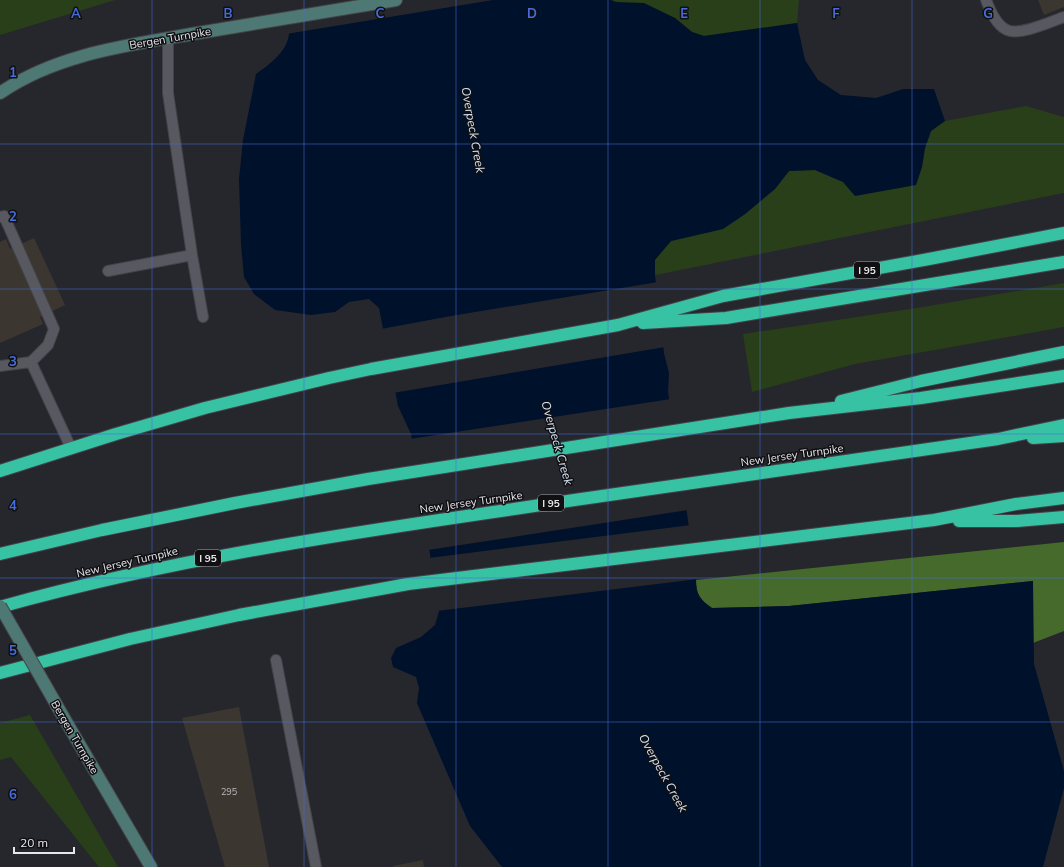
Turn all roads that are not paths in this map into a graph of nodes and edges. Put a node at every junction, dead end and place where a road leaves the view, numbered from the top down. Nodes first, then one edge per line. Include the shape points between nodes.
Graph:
1 (396, 0) edge
2 (986, 0) edge
3 (1064, 18) edge
4 (168, 38) junction
5 (0, 93) edge
6 (0, 217) edge
7 (1064, 233) edge
8 (192, 255) junction
9 (1064, 262) edge
10 (108, 271) dead end
11 (203, 316) dead end
12 (672, 316) junction
13 (1064, 352) edge
14 (31, 362) junction
15 (0, 366) edge
16 (1064, 376) edge
17 (789, 414) junction
18 (1064, 425) edge
19 (1064, 436) edge
20 (998, 439) junction
21 (71, 448) junction
22 (0, 471) edge
23 (1064, 498) edge
24 (1064, 517) edge
25 (934, 520) junction
26 (0, 554) edge
27 (0, 606) edge
28 (276, 660) dead end
29 (0, 673) edge
30 (151, 867) edge
31 (316, 867) edge

1 - 4 main road, Bergen Turnpike
2 - 3 lane via 1000,25 1007,30 1019,32
4 - 5 main road, Bergen Turnpike via 71,59 36,72
4 - 8 lane via 168,93
6 - 14 lane via 4,216 54,329 48,345
7 - 12 highway, I 95 via 723,296
8 - 10 lane
8 - 11 lane
9 - 12 highway, I 95 via 726,318
12 - 21 highway, I 95 via 371,369 212,406
13 - 17 highway via 921,381
14 - 15 lane
14 - 21 lane
16 - 17 highway via 920,398
17 - 26 highway via 411,472 235,503
18 - 20 highway, I 95
19 - 20 highway, I 95
20 - 27 highway, New Jersey Turnpike / I 95 via 419,522 293,543 197,560
21 - 22 highway, I 95
23 - 25 highway via 1016,504
24 - 25 highway via 1017,522
25 - 29 highway via 408,584 225,618
27 - 30 main road, Bergen Turnpike, bridge
28 - 31 lane

